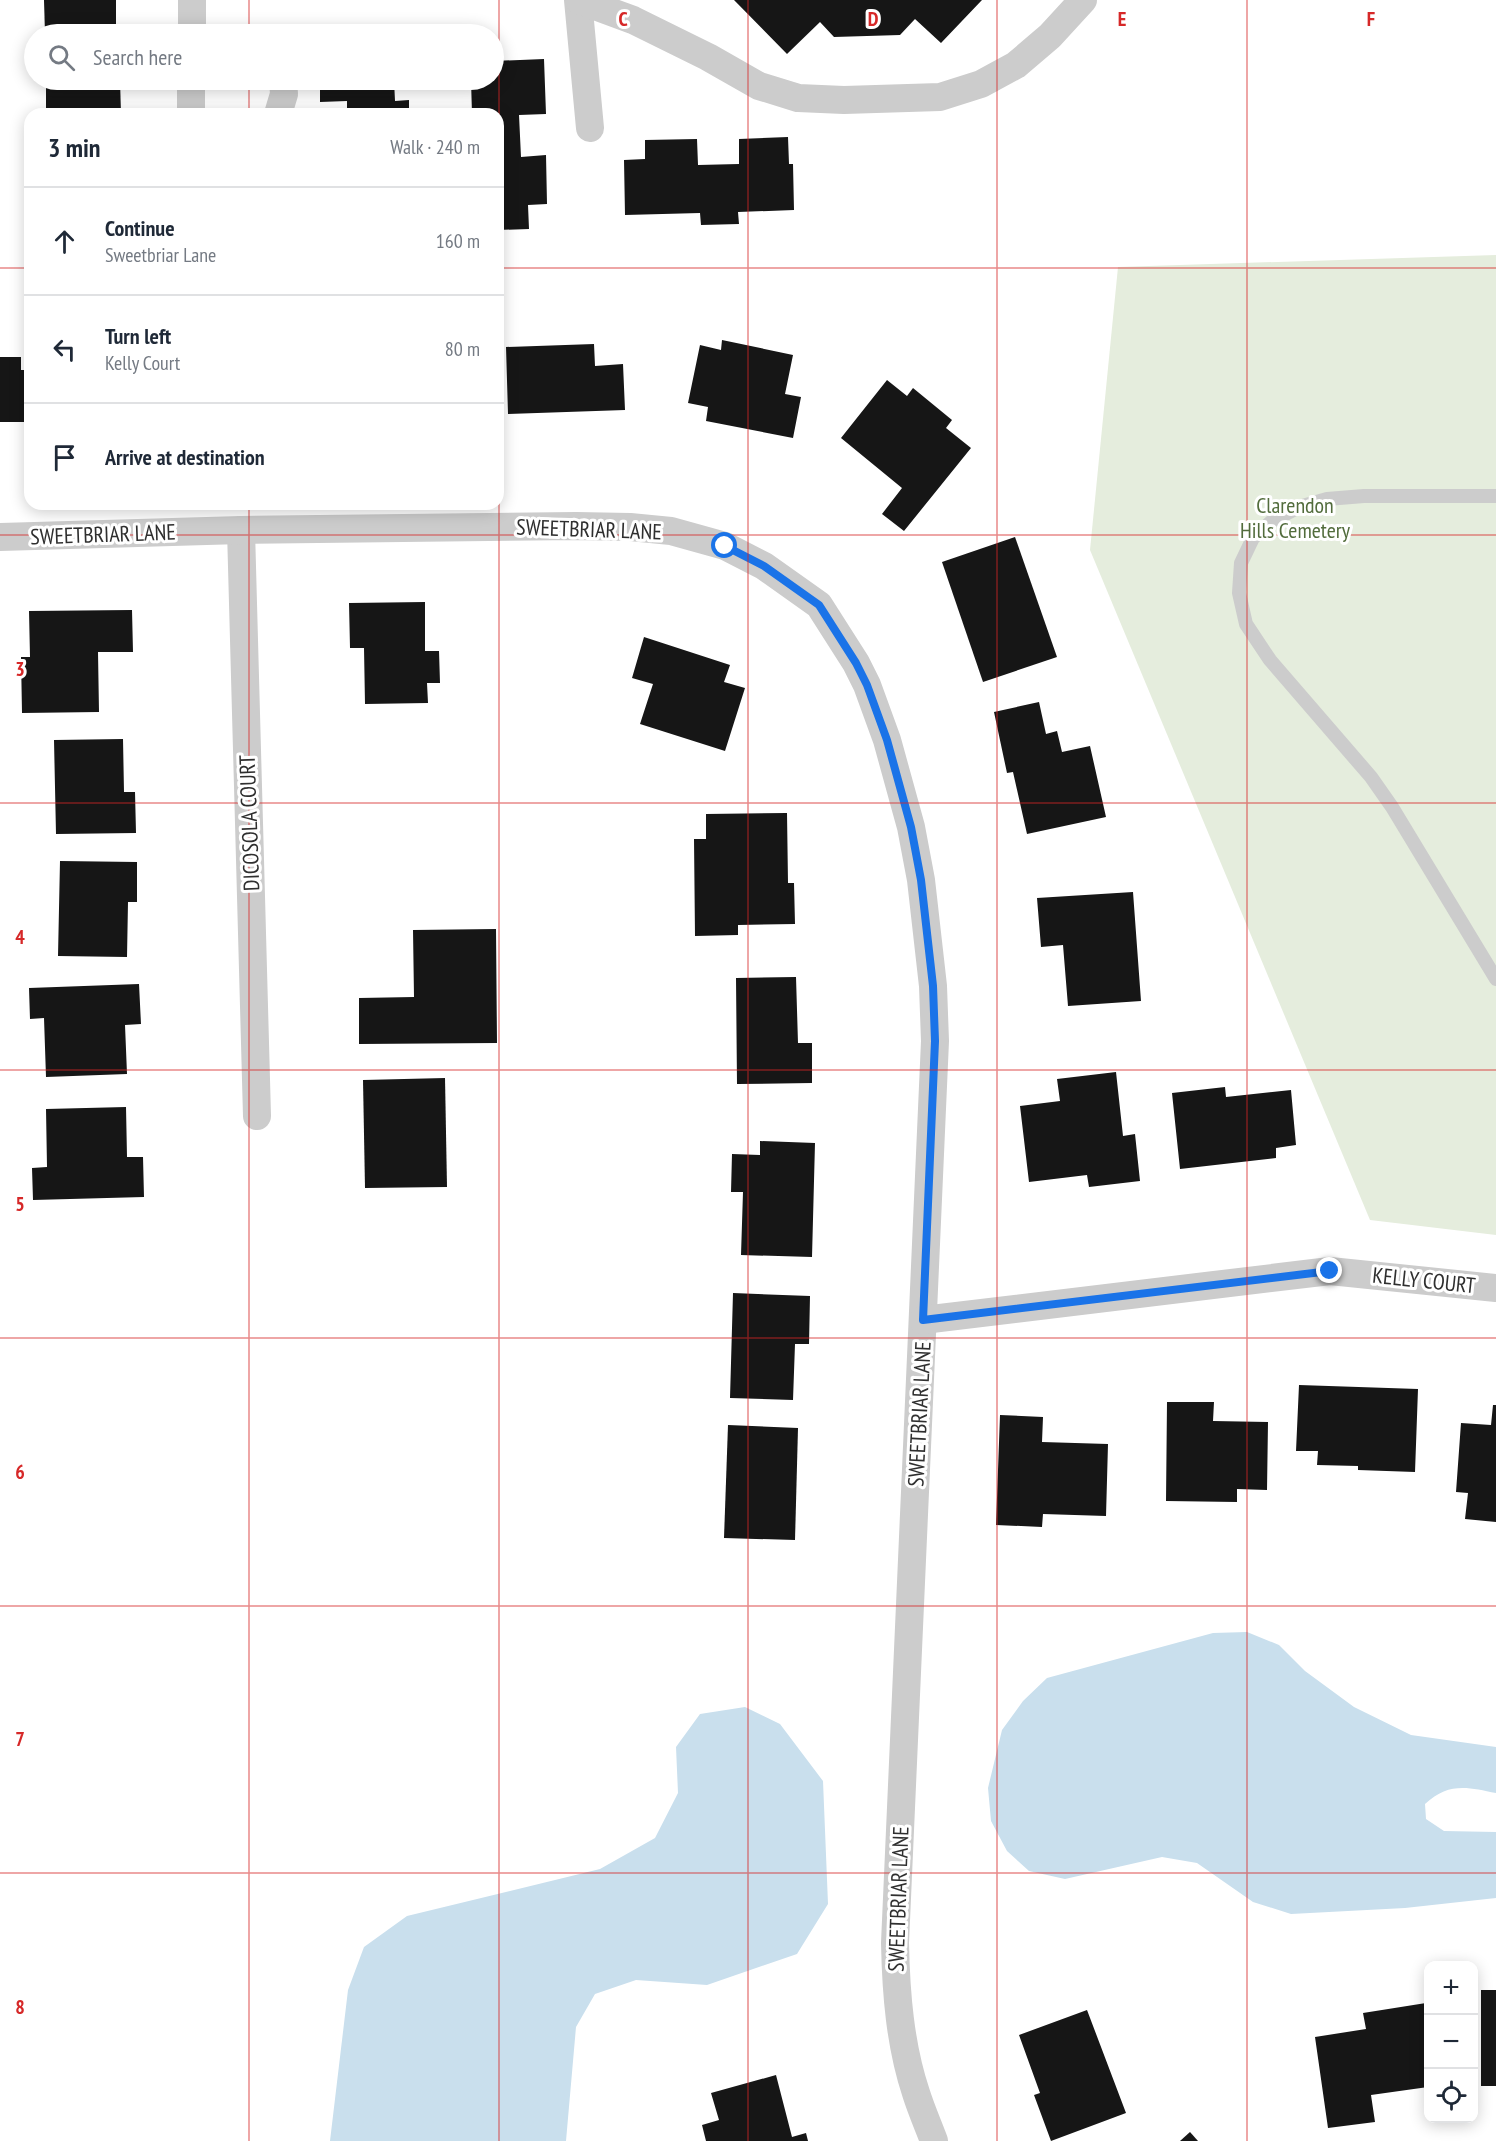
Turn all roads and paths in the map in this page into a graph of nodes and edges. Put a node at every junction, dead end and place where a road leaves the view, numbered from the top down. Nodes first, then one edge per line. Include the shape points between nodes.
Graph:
1 (192, 0) edge
2 (578, 0) edge
3 (1083, 0) edge
4 (192, 24) edge
5 (191, 90) edge
6 (284, 90) edge
7 (191, 108) edge
8 (280, 108) edge
9 (590, 128) dead end
10 (1496, 496) edge
11 (242, 530) junction
12 (0, 537) edge
13 (1496, 980) edge
14 (257, 1116) dead end
15 (1496, 1288) edge
16 (923, 1320) junction
17 (934, 2141) edge

1 - 4 street
2 - 3 street via 633,20 759,86 798,98 844,100 940,97 981,84 1016,65
2 - 9 street
5 - 7 street
6 - 8 street
10 - 13 lane via 1364,496 1327,499 1299,507 1272,521 1253,538 1241,563 1239,594 1246,624 1270,660 1387,799
11 - 12 street, SWEETBRIAR LANE
11 - 14 street, DICOSOLA COURT
11 - 16 street, SWEETBRIAR LANE via 576,526 671,531 725,546 764,566 819,605 867,685 887,740 921,880 935,1041
15 - 16 street, KELLY COURT via 1330,1271
16 - 17 street, SWEETBRIAR LANE via 895,1952 900,2022 915,2092

